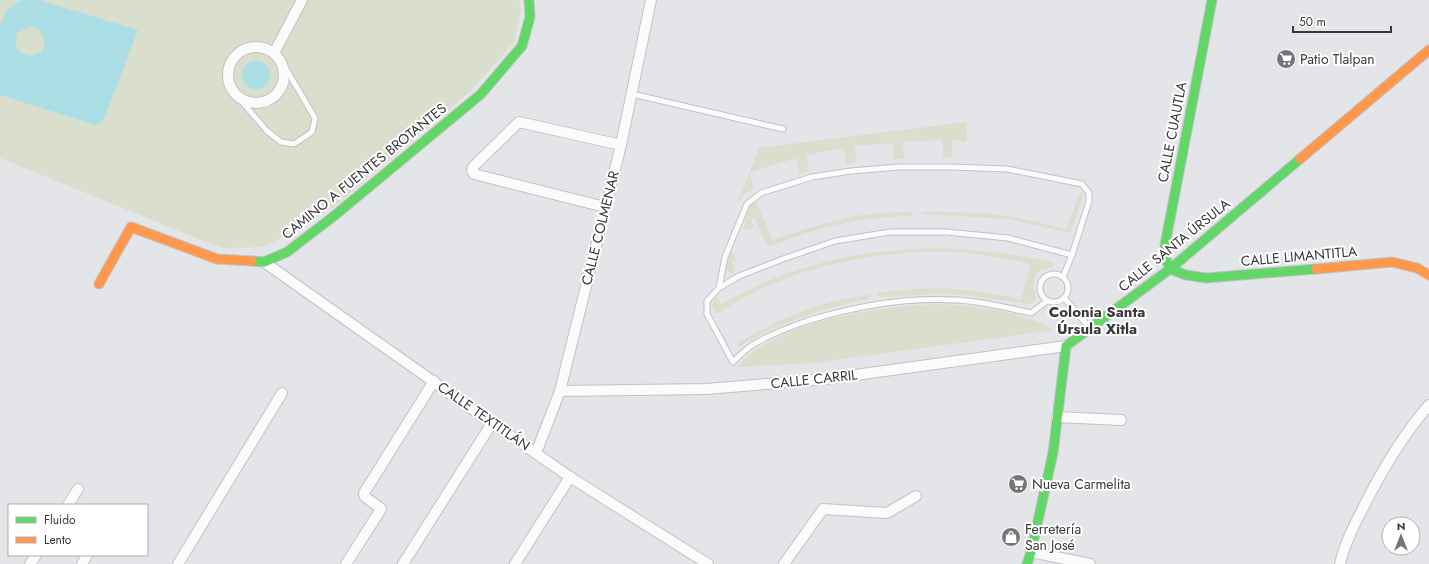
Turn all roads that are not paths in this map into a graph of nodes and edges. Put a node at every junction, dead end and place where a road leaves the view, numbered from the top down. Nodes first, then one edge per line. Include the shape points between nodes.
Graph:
1 (302, 0) edge
2 (529, 0) edge
3 (651, 0) edge
4 (1212, 0) edge
5 (1429, 50) edge
6 (274, 53) junction
7 (282, 62) junction
8 (232, 90) junction
9 (632, 94) junction
10 (783, 129) dead end
11 (621, 145) junction
12 (605, 207) junction
13 (1072, 255) junction
14 (264, 262) junction
15 (1170, 269) junction
16 (1429, 275) edge
17 (1063, 277) junction
18 (99, 284) dead end
19 (719, 288) junction
20 (1064, 298) junction
21 (1047, 300) junction
22 (1090, 328) junction
23 (1066, 346) junction
24 (434, 381) junction
25 (560, 391) junction
26 (282, 393) dead end
27 (1429, 405) edge
28 (1057, 417) junction
29 (1121, 420) dead end
30 (492, 423) junction
31 (536, 453) junction
32 (570, 477) junction
33 (78, 489) dead end
34 (916, 496) dead end
35 (69, 504) edge
36 (1031, 552) junction
37 (178, 564) edge
38 (346, 564) edge
39 (403, 564) edge
40 (514, 564) edge
41 (708, 564) edge
42 (784, 564) edge
43 (1028, 564) edge
44 (1090, 564) edge
45 (1340, 564) edge

1 - 6 street
2 - 14 street, CAMINO A FUENTES BROTANTES via 530,17 522,46 481,94 334,216 287,252
3 - 9 street, CALLE COLMENAR
4 - 15 street, CALLE CUAUTLA via 1165,245 1165,257
5 - 15 street, CALLE SANTA ÚRSULA
6 - 7 street
6 - 8 street via 264,48 252,47 241,51 228,69 228,80
7 - 8 street via 285,72 284,83 279,93 271,100 250,103
7 - 8 lane via 315,118 312,132 294,144 281,142 267,131
9 - 10 lane
9 - 11 street, CALLE COLMENAR
11 - 12 street, CALLE COLMENAR
11 - 12 street via 519,122 473,167 474,174
12 - 25 street, CALLE COLMENAR
13 - 17 lane
13 - 19 lane via 1008,238 946,232 890,232 835,241 740,276
13 - 19 lane via 1089,201 1089,193 1082,184 1007,169 899,167 851,171 812,178 761,192 747,204 725,257
14 - 18 street, CAMINO A FUENTES BROTANTES via 217,259 131,227
14 - 24 street, CALLE TEXTITLÁN
15 - 16 street, CALLE LIMANTITLA via 1206,278 1392,262 1417,268
15 - 22 street, CALLE SANTA ÚRSULA
17 - 20 lane via 1068,285
17 - 21 lane via 1054,273 1042,280 1040,294
19 - 21 lane via 707,301 707,314 733,362 750,346 772,334 835,312 918,299 992,304 1031,313
20 - 21 lane via 1056,302
20 - 22 lane
22 - 23 street, CALLE SANTA ÚRSULA
23 - 25 street, CALLE CARRIL via 818,380 706,389
23 - 28 street
24 - 30 street, CALLE TEXTITLÁN
24 - 38 street via 364,494 381,509
25 - 31 street, CALLE COLMENAR
26 - 37 street
27 - 45 street via 1397,448 1376,483 1355,523
28 - 29 street
28 - 36 street via 1053,453
30 - 31 street, CALLE TEXTITLÁN
30 - 39 street
31 - 32 street, CALLE TEXTITLÁN
32 - 40 street
32 - 41 street, CALLE TEXTITLÁN
33 - 35 street
34 - 42 street via 887,513 823,509
36 - 43 street
36 - 44 street

